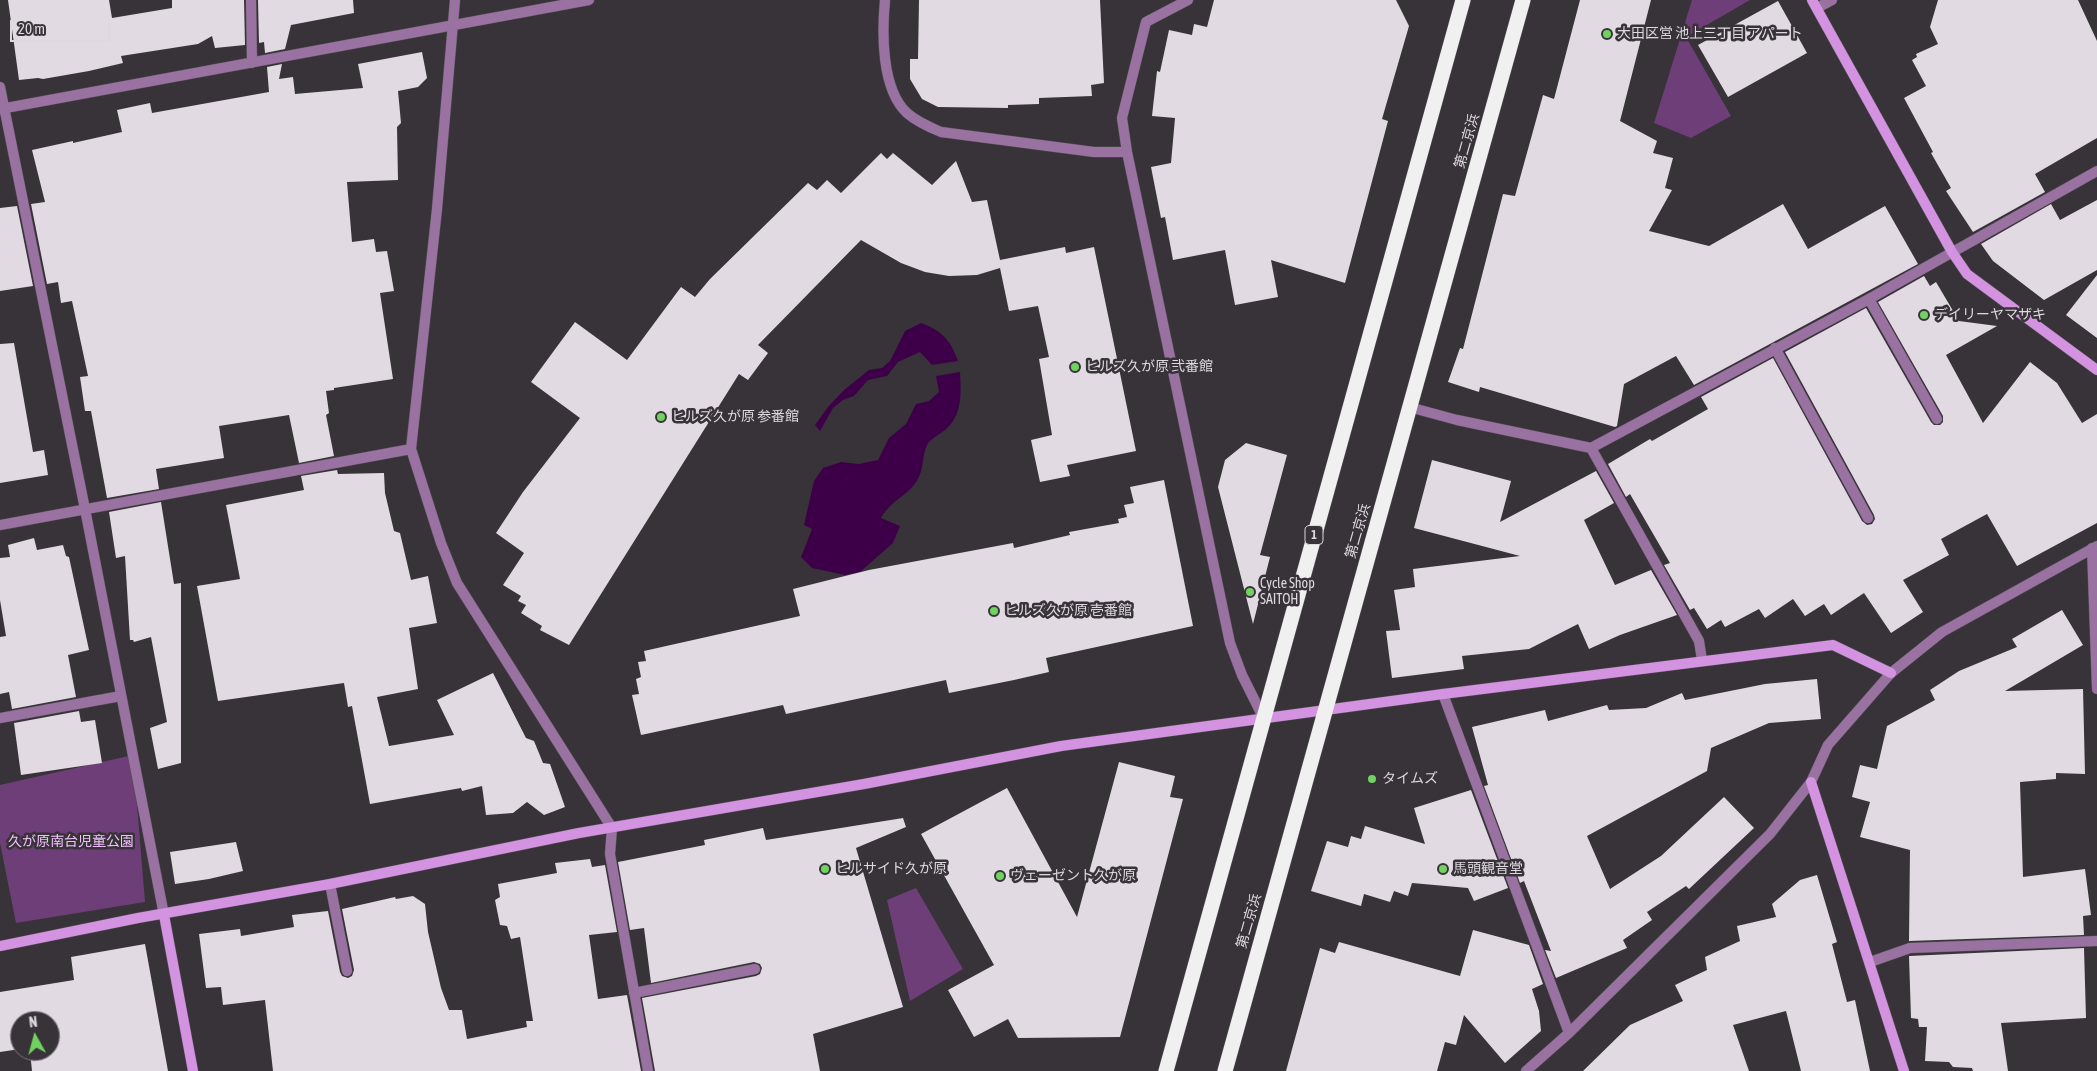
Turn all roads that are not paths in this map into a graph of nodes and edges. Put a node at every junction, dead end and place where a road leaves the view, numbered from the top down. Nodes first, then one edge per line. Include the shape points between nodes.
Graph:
1 (251, 0) edge
2 (455, 0) edge
3 (589, 0) edge
4 (885, 0) edge
5 (1188, 0) edge
6 (1463, 0) edge
7 (1523, 0) edge
8 (1832, 0) edge
9 (1815, 4) edge
10 (452, 26) junction
11 (252, 63) junction
12 (0, 87) edge
13 (2, 109) edge
14 (1127, 152) junction
15 (2097, 171) edge
16 (1952, 252) junction
17 (1869, 299) junction
18 (1775, 348) junction
19 (2097, 370) edge
20 (1409, 407) junction
21 (1937, 418) dead end
22 (411, 448) junction
23 (1591, 448) junction
24 (85, 509) junction
25 (1868, 518) dead end
26 (0, 525) edge
27 (2095, 547) edge
28 (1702, 660) junction
29 (2097, 668) edge
30 (1891, 673) junction
31 (2097, 689) edge
32 (1443, 694) junction
33 (121, 696) junction
34 (1325, 709) junction
35 (1263, 717) junction
36 (0, 718) edge
37 (1811, 782) junction
38 (612, 828) junction
39 (330, 884) junction
40 (164, 915) junction
41 (2097, 941) edge
42 (0, 946) edge
43 (1870, 962) junction
44 (756, 969) dead end
45 (347, 971) dead end
46 (634, 993) junction
47 (1569, 1033) junction
48 (193, 1071) edge
49 (648, 1071) edge
50 (1166, 1071) edge
51 (1225, 1071) edge
52 (1526, 1071) edge
53 (1904, 1071) edge

1 - 11 street
2 - 10 street
3 - 10 street
4 - 14 street via 883,19 889,78 906,112 924,124 941,132 1094,152
5 - 14 street via 1146,22 1122,118
6 - 35 highway, 1
7 - 20 highway, 第二京浜
8 - 9 street
9 - 16 street
10 - 11 street
10 - 22 street via 437,208
11 - 13 street
12 - 13 street
13 - 24 street
14 - 35 street via 1230,643
15 - 16 street
16 - 17 street
16 - 19 street via 1968,274
17 - 18 street
17 - 21 street
18 - 23 street
18 - 25 street
20 - 23 street
20 - 34 highway, 第二京浜
22 - 24 street
22 - 38 street via 457,583
23 - 28 street via 1699,641
24 - 26 street
24 - 33 street
27 - 29 street
27 - 30 street via 1942,632
28 - 30 street via 1833,645
28 - 32 street
29 - 31 street
30 - 37 street via 1828,746
32 - 34 street
32 - 47 street
33 - 36 street
33 - 40 street
34 - 35 street
34 - 51 highway, 第二京浜
35 - 38 street via 1061,746
35 - 50 highway, 1
37 - 43 street
37 - 47 street via 1770,834
38 - 39 street
38 - 46 street via 610,854
39 - 40 street
39 - 45 street
40 - 42 street
40 - 48 street
41 - 43 street via 1910,948
43 - 53 street
44 - 46 street
46 - 49 street
47 - 52 street

